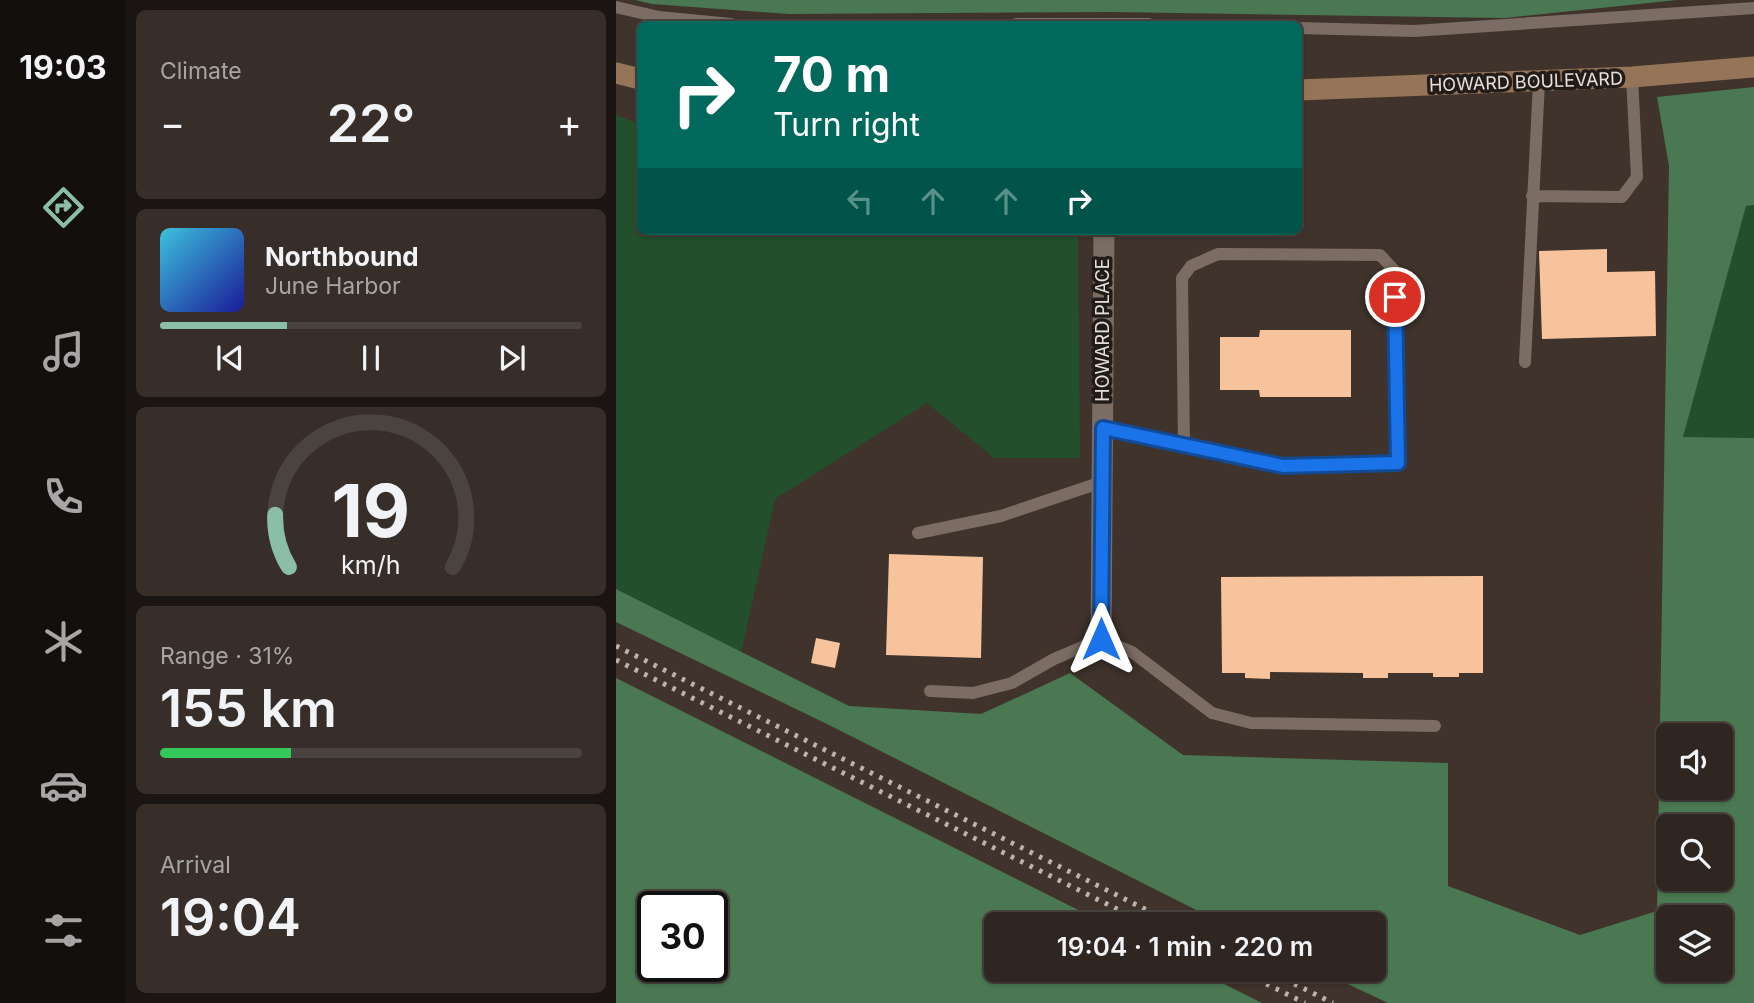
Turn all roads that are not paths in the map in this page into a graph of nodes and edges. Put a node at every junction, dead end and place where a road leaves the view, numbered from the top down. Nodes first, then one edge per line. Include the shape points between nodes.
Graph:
1 (616, 7) edge
2 (1754, 8) edge
3 (700, 21) edge
4 (1302, 28) edge
5 (1754, 67) edge
6 (616, 73) edge
7 (1632, 77) junction
8 (637, 78) edge
9 (1539, 82) junction
10 (1302, 90) edge
11 (1532, 196) junction
12 (1104, 235) edge
13 (1525, 362) dead end
14 (1103, 428) junction
15 (1184, 445) junction
16 (1102, 482) junction
17 (918, 533) dead end
18 (1101, 639) junction
19 (929, 691) dead end
20 (1435, 726) dead end

1 - 3 lane
2 - 4 lane via 1414,31
5 - 7 main road, HOWARD BOULEVARD
6 - 8 main road
7 - 9 main road, HOWARD BOULEVARD
7 - 11 lane via 1637,177 1622,197
9 - 10 main road, HOWARD BOULEVARD
9 - 11 lane
11 - 13 lane
12 - 14 street, HOWARD PLACE
14 - 15 lane
14 - 16 street, HOWARD PLACE
15 - 15 lane via 1283,466 1398,463 1394,270 1380,255 1218,254 1191,266 1182,278
16 - 17 lane via 1001,516
16 - 18 street, HOWARD PLACE
18 - 19 lane via 1012,683 972,693
18 - 20 lane via 1132,652 1212,713 1251,723

